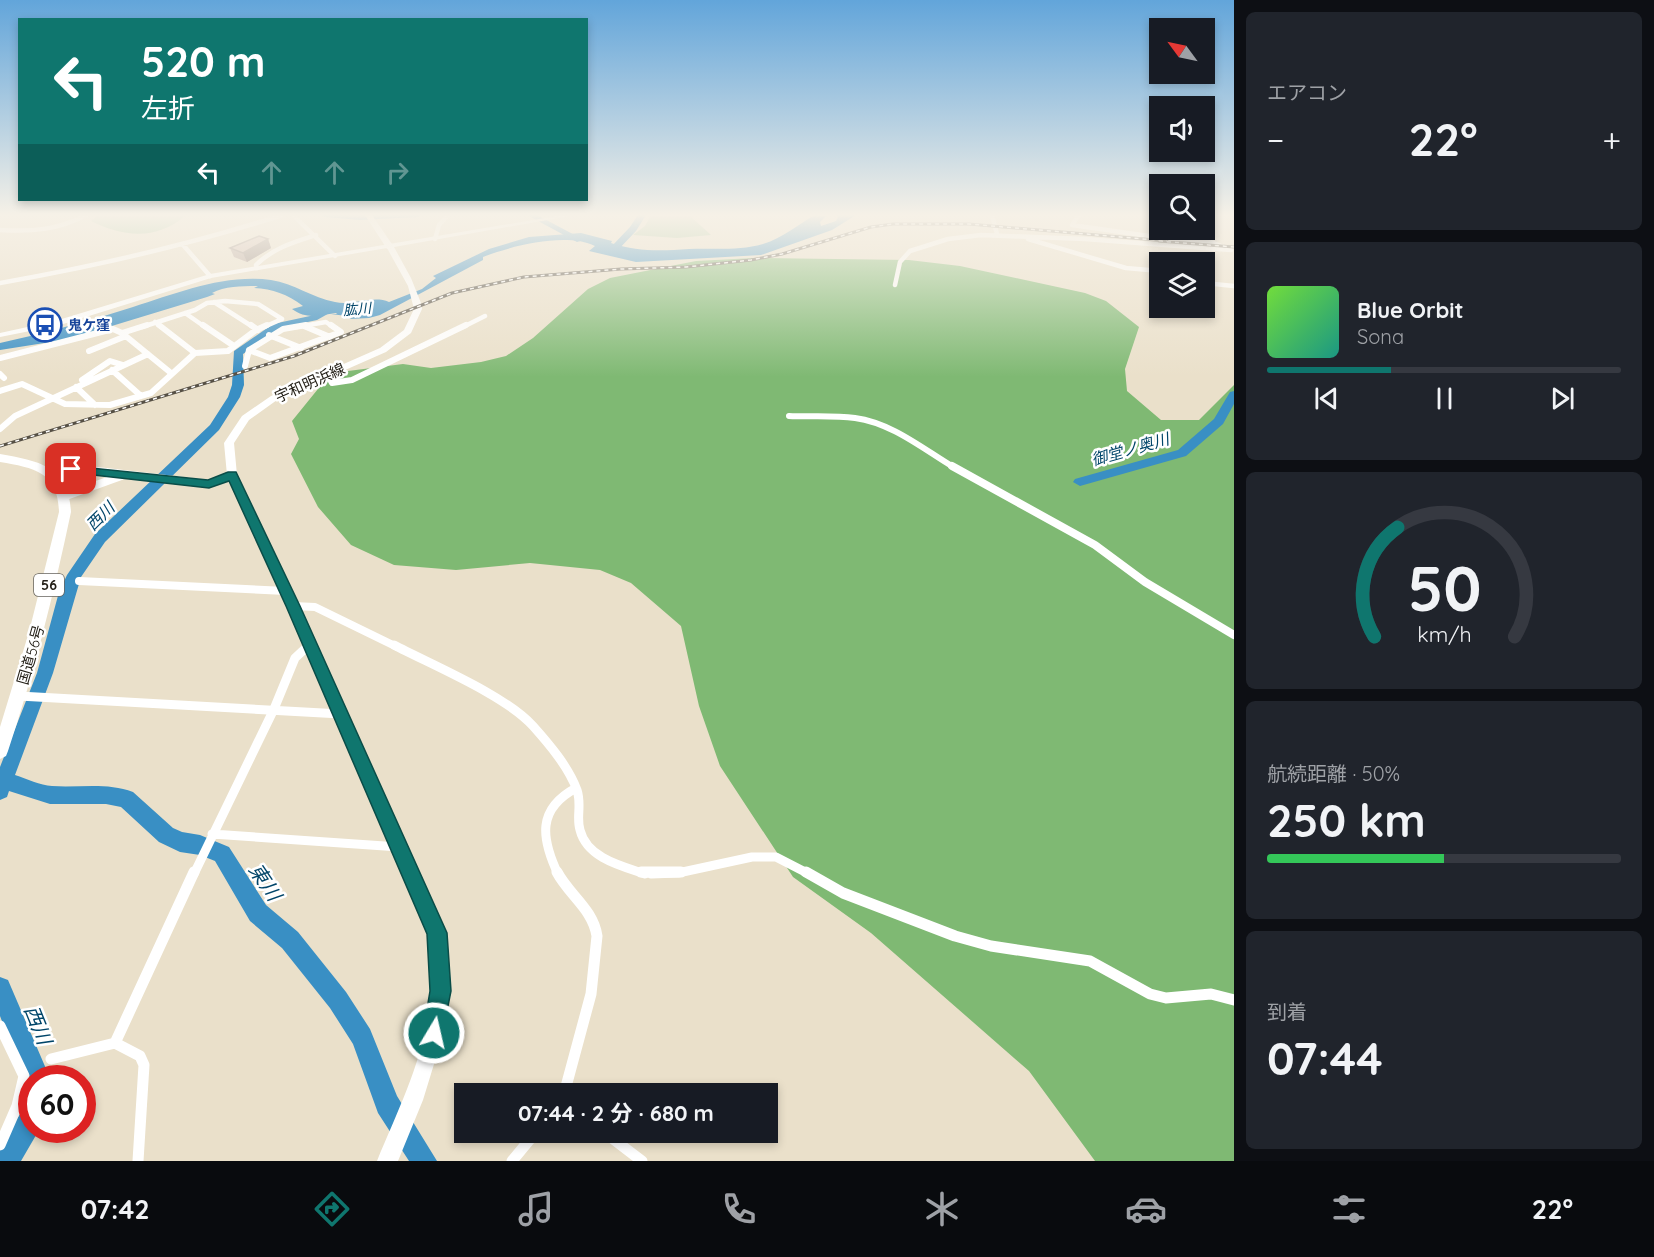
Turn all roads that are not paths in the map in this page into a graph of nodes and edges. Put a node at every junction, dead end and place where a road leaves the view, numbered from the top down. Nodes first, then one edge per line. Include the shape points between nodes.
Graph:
1 (80, 269) edge
2 (204, 269) edge
3 (250, 269) edge
4 (401, 269) edge
5 (898, 269) edge
6 (210, 276) junction
7 (0, 283) edge
8 (1215, 284) edge
9 (895, 285) dead end
10 (1234, 286) edge
11 (214, 302) junction
12 (185, 313) junction
13 (485, 316) dead end
14 (155, 322) junction
15 (303, 326) junction
16 (263, 333) junction
17 (0, 335) edge
18 (124, 335) junction
19 (330, 337) junction
20 (234, 346) junction
21 (301, 348) junction
22 (249, 350) junction
23 (89, 351) dead end
24 (195, 353) junction
25 (148, 354) junction
26 (0, 358) edge
27 (123, 365) junction
28 (245, 366) dead end
29 (112, 370) junction
30 (171, 373) junction
31 (327, 374) junction
32 (86, 383) junction
33 (76, 387) junction
34 (0, 391) edge
35 (141, 396) junction
36 (55, 397) junction
37 (94, 405) junction
38 (789, 416) dead end
39 (0, 429) edge
40 (0, 458) edge
41 (52, 474) junction
42 (124, 474) junction
43 (232, 475) junction
44 (66, 496) junction
45 (80, 581) dead end
46 (286, 591) junction
47 (293, 606) junction
48 (1234, 635) edge
49 (309, 645) junction
50 (24, 696) junction
51 (274, 709) junction
52 (341, 714) junction
53 (0, 751) edge
54 (576, 788) junction
55 (210, 838) junction
56 (400, 847) junction
57 (1234, 1000) edge
58 (0, 1026) edge
59 (115, 1043) junction
60 (51, 1059) dead end
61 (567, 1083) edge
62 (527, 1143) edge
63 (618, 1143) edge
64 (0, 1145) edge
65 (138, 1161) edge
66 (387, 1161) edge
67 (512, 1161) edge
68 (642, 1161) edge

1 - 7 street
2 - 6 street
3 - 6 main road
4 - 31 main road, 宇和明浜線 via 417,300 418,311 410,327 395,342 369,357
5 - 9 street
6 - 17 main road via 57,323
8 - 10 street
11 - 12 street
11 - 16 street
11 - 16 street via 258,304 282,319
12 - 14 street
12 - 20 street
13 - 31 street via 352,380 332,383
14 - 18 street
14 - 24 street
15 - 16 street
15 - 19 street
15 - 19 street via 331,323 341,333
16 - 20 street
16 - 21 street
16 - 22 street
18 - 23 street
18 - 25 street
18 - 26 street via 113,329
19 - 21 street
20 - 24 street via 228,351
21 - 22 street via 270,358
22 - 28 street
24 - 30 street
25 - 27 street
25 - 30 street
27 - 29 street
27 - 32 street via 110,361 82,381
29 - 32 street
29 - 35 street
30 - 35 street via 151,393
31 - 43 main road, 宇和明浜線 via 284,393 248,416 234,432 228,449
32 - 33 street
33 - 36 street
33 - 37 street
34 - 36 street via 22,384
35 - 37 street via 110,405
36 - 37 street via 65,404
36 - 39 street via 15,416
38 - 48 street via 855,418 909,438 1087,540 1188,610
40 - 41 highway
41 - 42 street via 71,469
41 - 44 highway
42 - 43 street via 209,484
42 - 44 street
43 - 46 main road, 宇和明浜線
44 - 50 highway, 国道56号 / 56
45 - 46 street
46 - 47 main road, 宇和明浜線
47 - 49 main road, 宇和明浜線
47 - 54 street via 315,607 500,700 531,723 564,765
49 - 51 street via 295,658
49 - 52 main road, 宇和明浜線
50 - 51 street
50 - 53 highway, 国道56号 / 56
51 - 52 street
51 - 55 street
52 - 56 main road, 宇和明浜線
54 - 57 street via 581,804 579,829 586,844 601,857 623,867 646,874 678,873 752,857 776,858 843,893 955,936 991,946 1090,961 1150,994 1166,998 1211,994
54 - 61 street via 564,792 545,816 544,834 559,875 597,927 591,989
55 - 56 street
55 - 59 street
56 - 66 main road, 宇和明浜線 via 437,933 440,991 430,1054
58 - 64 street via 24,1076 17,1106
59 - 60 street
59 - 65 street via 140,1056 144,1065
62 - 67 street
63 - 68 street

